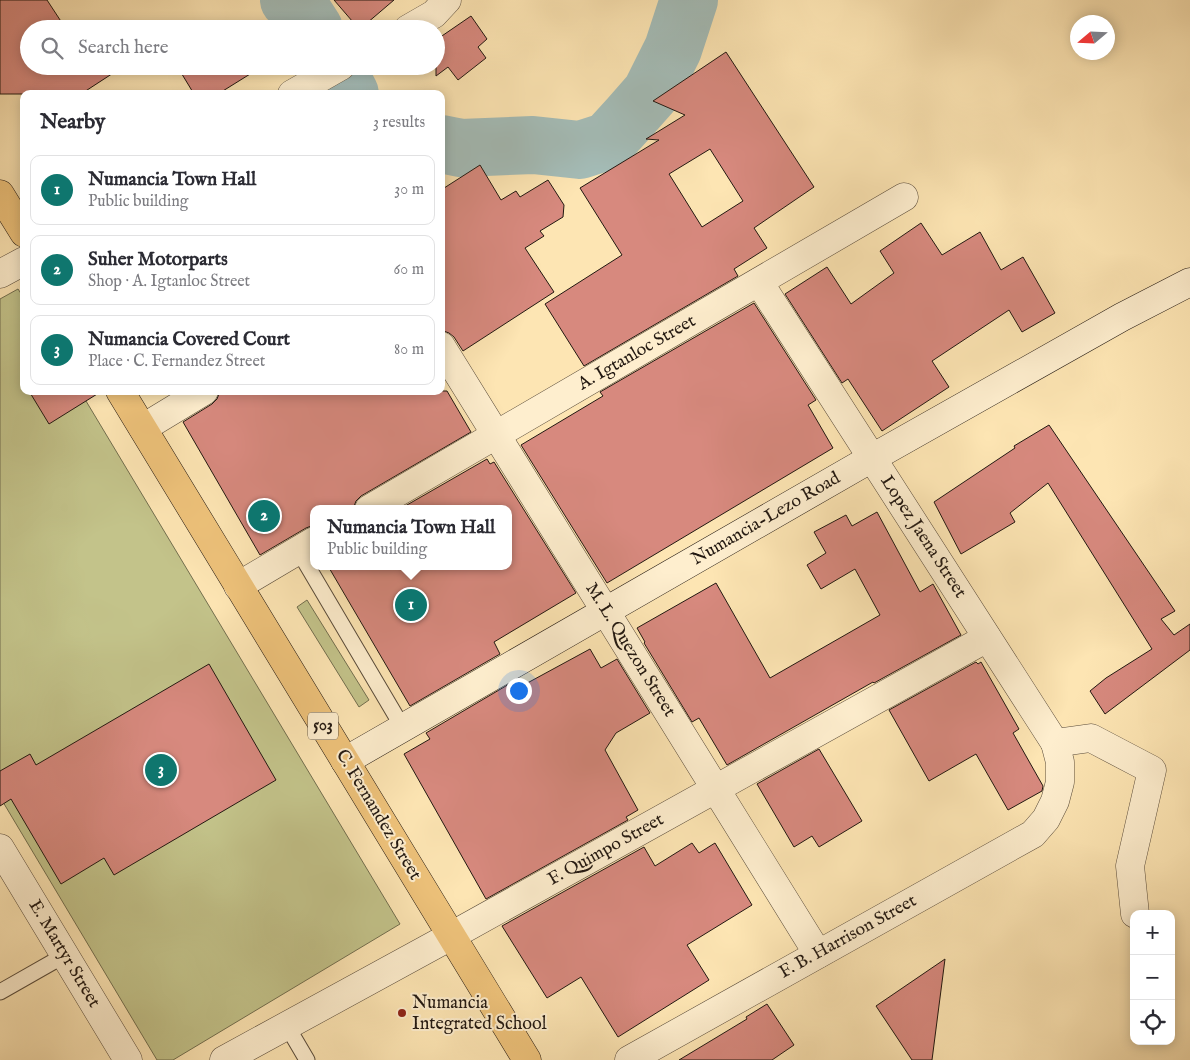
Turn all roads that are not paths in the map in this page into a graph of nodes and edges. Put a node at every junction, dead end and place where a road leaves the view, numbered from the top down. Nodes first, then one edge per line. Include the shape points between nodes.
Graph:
1 (447, 0) edge
2 (424, 20) edge
3 (325, 75) edge
4 (299, 90) edge
5 (0, 194) edge
6 (904, 197) dead end
7 (20, 226) edge
8 (20, 263) edge
9 (0, 274) edge
10 (759, 282) junction
11 (1190, 282) edge
12 (445, 352) edge
13 (122, 395) edge
14 (197, 395) edge
15 (143, 428) junction
16 (496, 435) junction
17 (872, 458) junction
18 (376, 505) edge
19 (306, 545) edge
20 (319, 570) edge
21 (238, 586) junction
22 (606, 612) junction
23 (987, 638) junction
24 (403, 728) junction
25 (1055, 743) junction
26 (345, 761) junction
27 (716, 788) junction
28 (1055, 801) joint
29 (0, 848) edge
30 (1135, 910) edge
31 (451, 936) junction
32 (818, 954) junction
33 (65, 955) junction
34 (0, 992) edge
35 (286, 1026) junction
36 (128, 1060) edge
37 (224, 1060) edge
38 (307, 1060) edge
39 (526, 1060) edge
40 (629, 1060) edge

1 - 2 street
3 - 4 street
5 - 7 main road
6 - 10 street, A. Igtanloc Street
8 - 9 street
10 - 16 street, A. Igtanloc Street
10 - 17 street, Lopez Jaena Street
11 - 17 street, Numancia-Lezo Road
12 - 16 street, M. L. Quezon Street
13 - 15 main road, C. Fernandez Street / 503
14 - 15 street
15 - 21 main road, C. Fernandez Street / 503
16 - 18 street, A. Igtanloc Street
16 - 22 street, M. L. Quezon Street
17 - 22 street, Numancia-Lezo Road
17 - 23 street, Lopez Jaena Street
19 - 21 street
20 - 24 lane
21 - 26 main road, C. Fernandez Street / 503
22 - 24 street, Numancia-Lezo Road
22 - 27 street, M. L. Quezon Street
23 - 25 street, Lopez Jaena Street
23 - 27 street, F. Quimpo Street
24 - 26 street, Numancia-Lezo Road
25 - 28 street, Lopez Jaena Street via 1060,762 1060,782
25 - 30 street via 1091,738 1152,770 1130,866
26 - 31 main road, C. Fernandez Street / 503
27 - 31 street, F. Quimpo Street
27 - 32 street, M. L. Quezon Street
28 - 32 street, F. B. Harrison Street via 1033,834
29 - 33 street, E. Martyr Street
31 - 35 street, F. Quimpo Street
31 - 39 main road, C. Fernandez Street / 503
32 - 40 street, F. B. Harrison Street
33 - 34 lane
33 - 36 street, E. Martyr Street
35 - 37 street, F. Quimpo Street
35 - 38 lane

